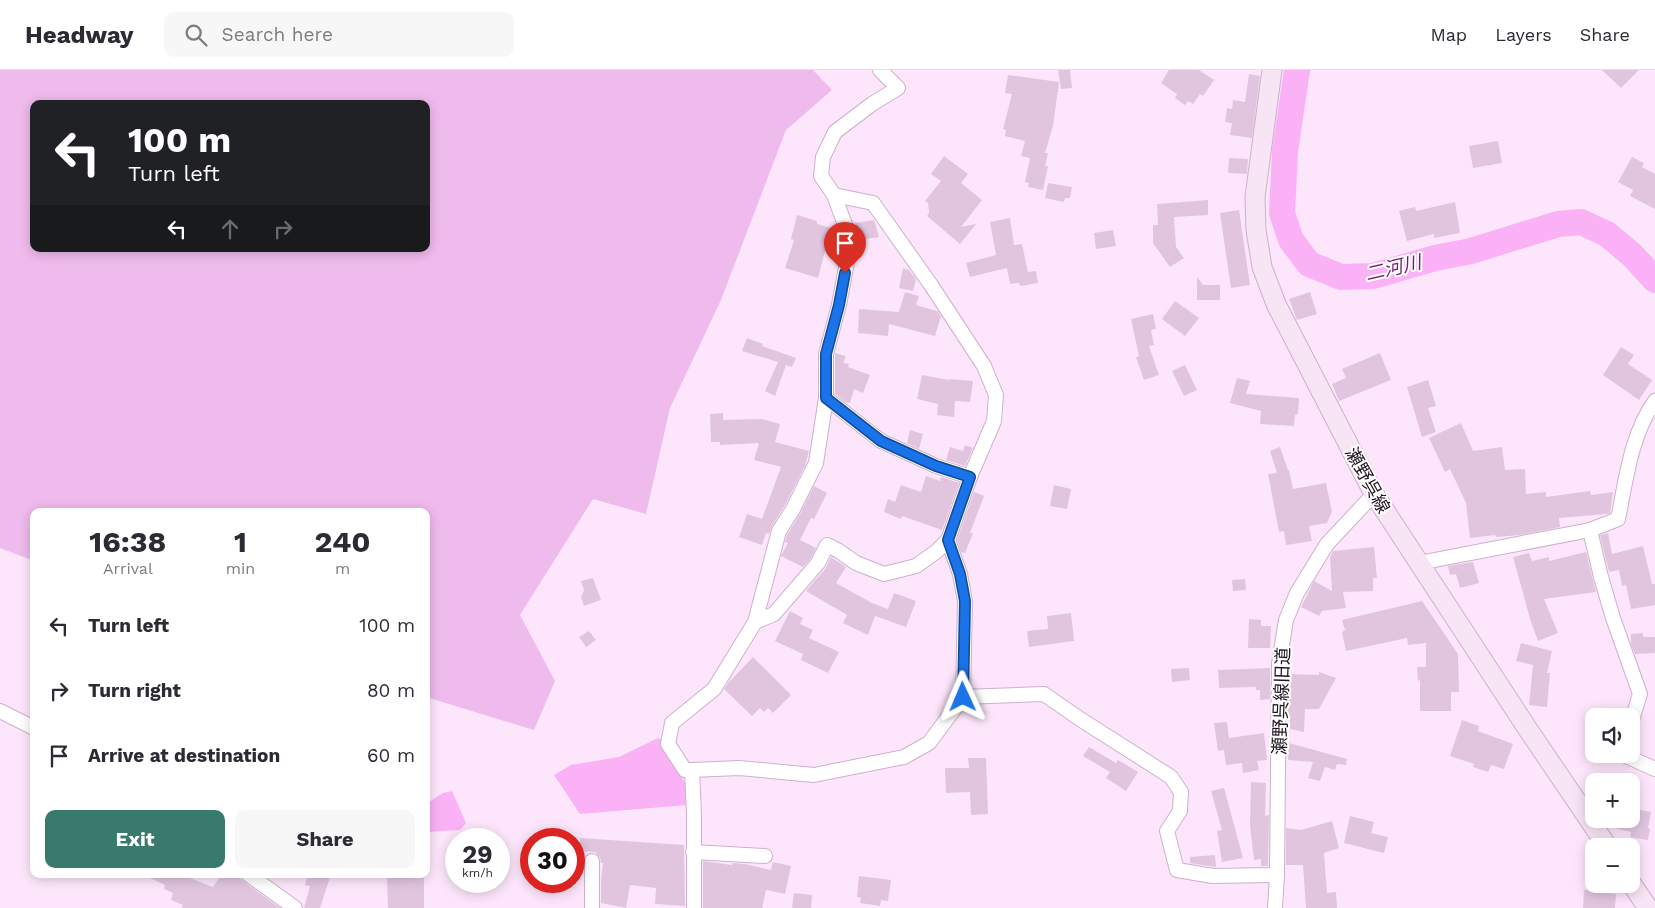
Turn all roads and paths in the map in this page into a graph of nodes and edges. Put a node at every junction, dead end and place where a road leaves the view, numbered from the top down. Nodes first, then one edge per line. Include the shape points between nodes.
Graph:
1 (880, 70) edge
2 (1272, 70) edge
3 (834, 195) junction
4 (826, 398) junction
5 (1655, 400) edge
6 (970, 477) junction
7 (1374, 494) junction
8 (1590, 530) junction
9 (948, 540) junction
10 (1419, 563) junction
11 (755, 622) junction
12 (963, 697) junction
13 (1636, 708) edge
14 (0, 711) edge
15 (30, 726) edge
16 (1640, 762) edge
17 (1655, 769) edge
18 (692, 770) junction
19 (1601, 838) edge
20 (694, 852) junction
21 (766, 856) dead end
22 (592, 861) dead end
23 (1277, 875) junction
24 (254, 878) edge
25 (1638, 893) edge
26 (295, 908) edge
27 (592, 908) edge
28 (694, 908) edge
29 (1275, 908) edge
30 (1648, 908) edge

1 - 3 street via 898,88 835,132 823,157 822,176
2 - 7 main road, 瀬野呉線 via 1255,197 1262,267 1304,361
3 - 4 street via 851,241 826,354
3 - 6 street via 873,203 984,366 996,395 994,420
4 - 6 street via 881,441 936,466
4 - 11 street via 816,463 779,531
5 - 8 street via 1632,449 1618,519
6 - 9 street
7 - 10 main road, 瀬野呉線
7 - 23 street, 瀬野呉線旧道 via 1327,544 1297,593 1286,620 1279,664
8 - 10 street
8 - 13 street via 1613,618 1640,694
9 - 11 street via 916,566 884,574 827,546 818,562 774,614
9 - 12 street via 965,601
10 - 19 main road, 瀬野呉線
11 - 18 street via 714,689 672,723 668,744 685,770
12 - 18 street via 929,743 904,757 814,775 740,768
12 - 23 street via 1044,694 1171,776 1182,792 1180,812 1167,831 1177,870 1213,876
14 - 15 street
16 - 17 street
18 - 20 street
20 - 21 street
20 - 28 street
22 - 27 street
23 - 29 street, 瀬野呉線旧道
24 - 26 street
25 - 30 main road

